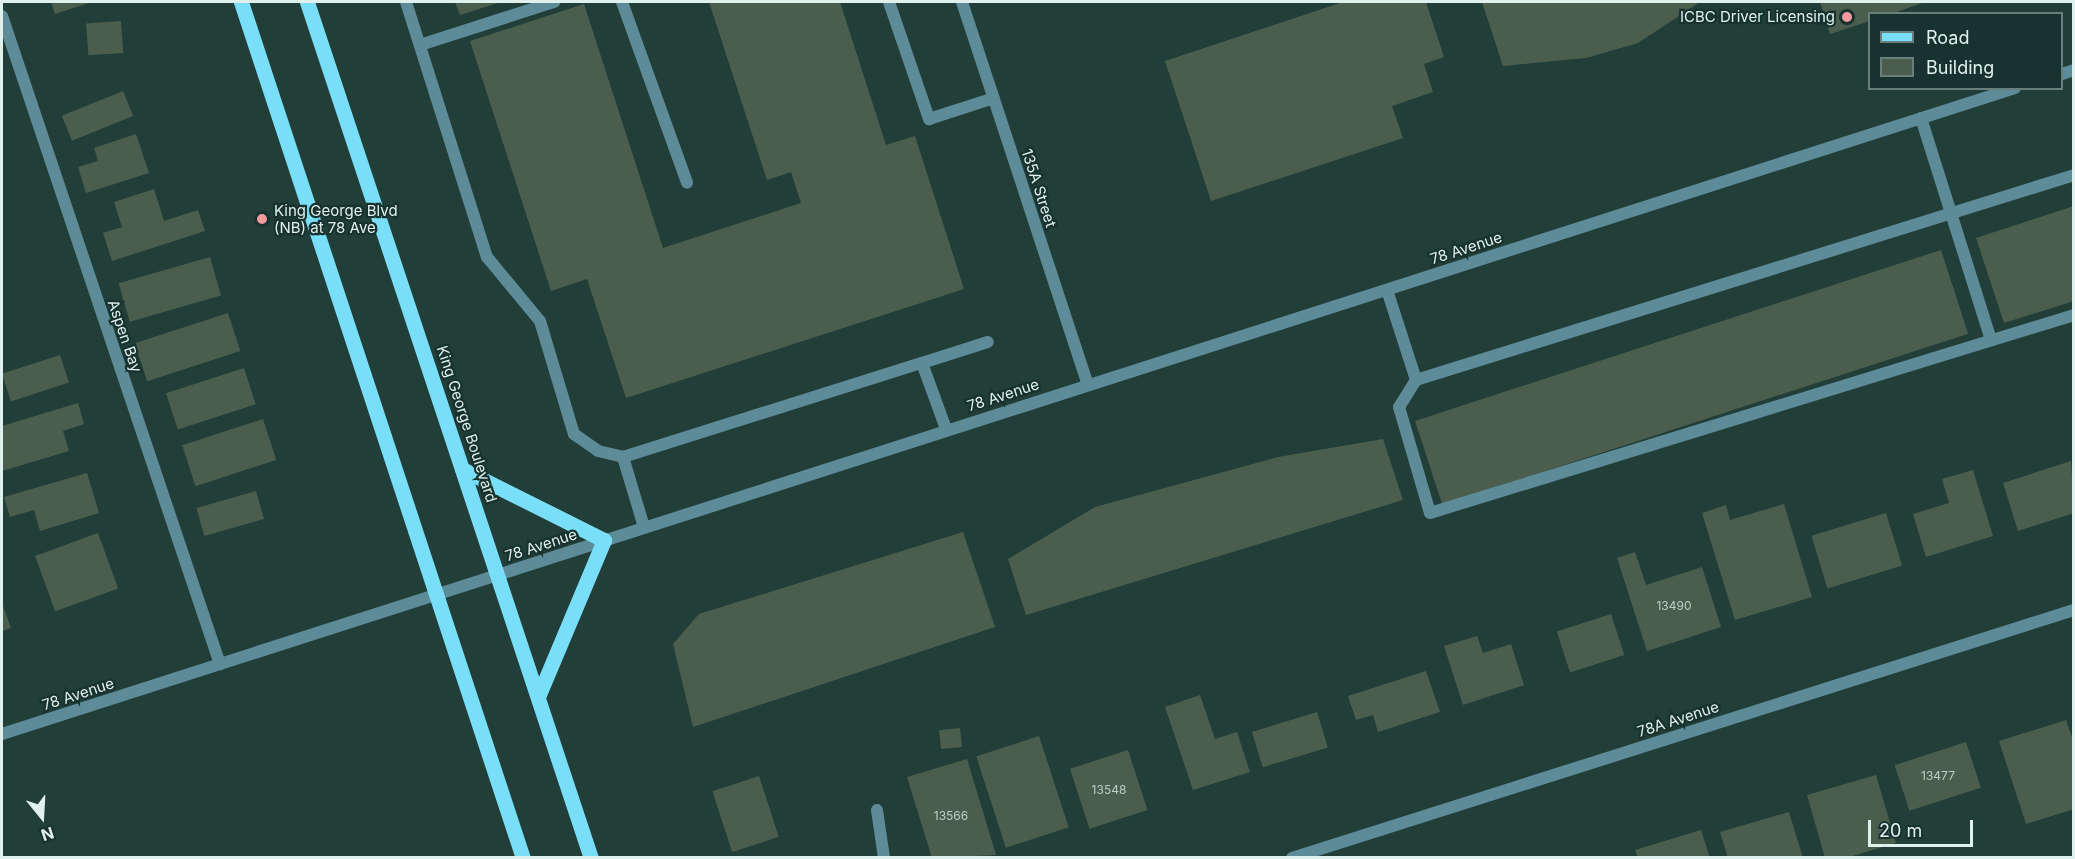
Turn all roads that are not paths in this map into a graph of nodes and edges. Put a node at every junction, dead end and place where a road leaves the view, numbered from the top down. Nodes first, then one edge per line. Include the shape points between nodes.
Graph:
1 (241, 2) edge
2 (308, 2) edge
3 (406, 2) edge
4 (554, 2) edge
5 (622, 2) edge
6 (889, 2) edge
7 (962, 2) edge
8 (2, 16) edge
9 (420, 45) junction
10 (2009, 90) edge
11 (994, 98) junction
12 (1921, 118) junction
13 (2073, 175) edge
14 (687, 183) dead end
15 (1952, 212) junction
16 (1387, 290) junction
17 (2073, 315) edge
18 (1991, 340) junction
19 (988, 342) dead end
20 (922, 363) junction
21 (1416, 380) junction
22 (1087, 383) junction
23 (946, 429) junction
24 (623, 457) junction
25 (462, 469) junction
26 (644, 527) junction
27 (604, 540) junction
28 (498, 575) junction
29 (437, 595) junction
30 (2073, 610) edge
31 (220, 664) junction
32 (538, 697) junction
33 (2, 734) edge
34 (877, 810) dead end
35 (523, 858) edge
36 (591, 858) edge
37 (884, 858) edge
38 (1292, 858) edge

1 - 29 main road
2 - 25 main road, King George Boulevard
3 - 9 street
4 - 9 street
5 - 14 street
6 - 11 street via 929,119
7 - 11 street, 135A Street
8 - 31 street, Aspen Bay
9 - 24 street via 487,257 540,321 574,434 598,451
10 - 12 street, 78 Avenue
11 - 22 street, 135A Street
12 - 15 street
12 - 16 street, 78 Avenue
13 - 15 street
15 - 18 street
15 - 21 street
16 - 21 street
16 - 22 street, 78 Avenue
17 - 18 street
18 - 21 street via 1430,513 1399,407
19 - 20 street
20 - 23 street
20 - 24 street
22 - 23 street, 78 Avenue
23 - 26 street, 78 Avenue
24 - 26 street
25 - 27 main road
25 - 28 main road, King George Boulevard
26 - 27 street, 78 Avenue
27 - 28 street, 78 Avenue
27 - 32 main road
28 - 29 street, 78 Avenue
28 - 32 main road, King George Boulevard
29 - 31 street, 78 Avenue
29 - 35 main road
30 - 38 street, 78A Avenue
31 - 33 street, 78 Avenue
32 - 36 main road, King George Boulevard
34 - 37 street

